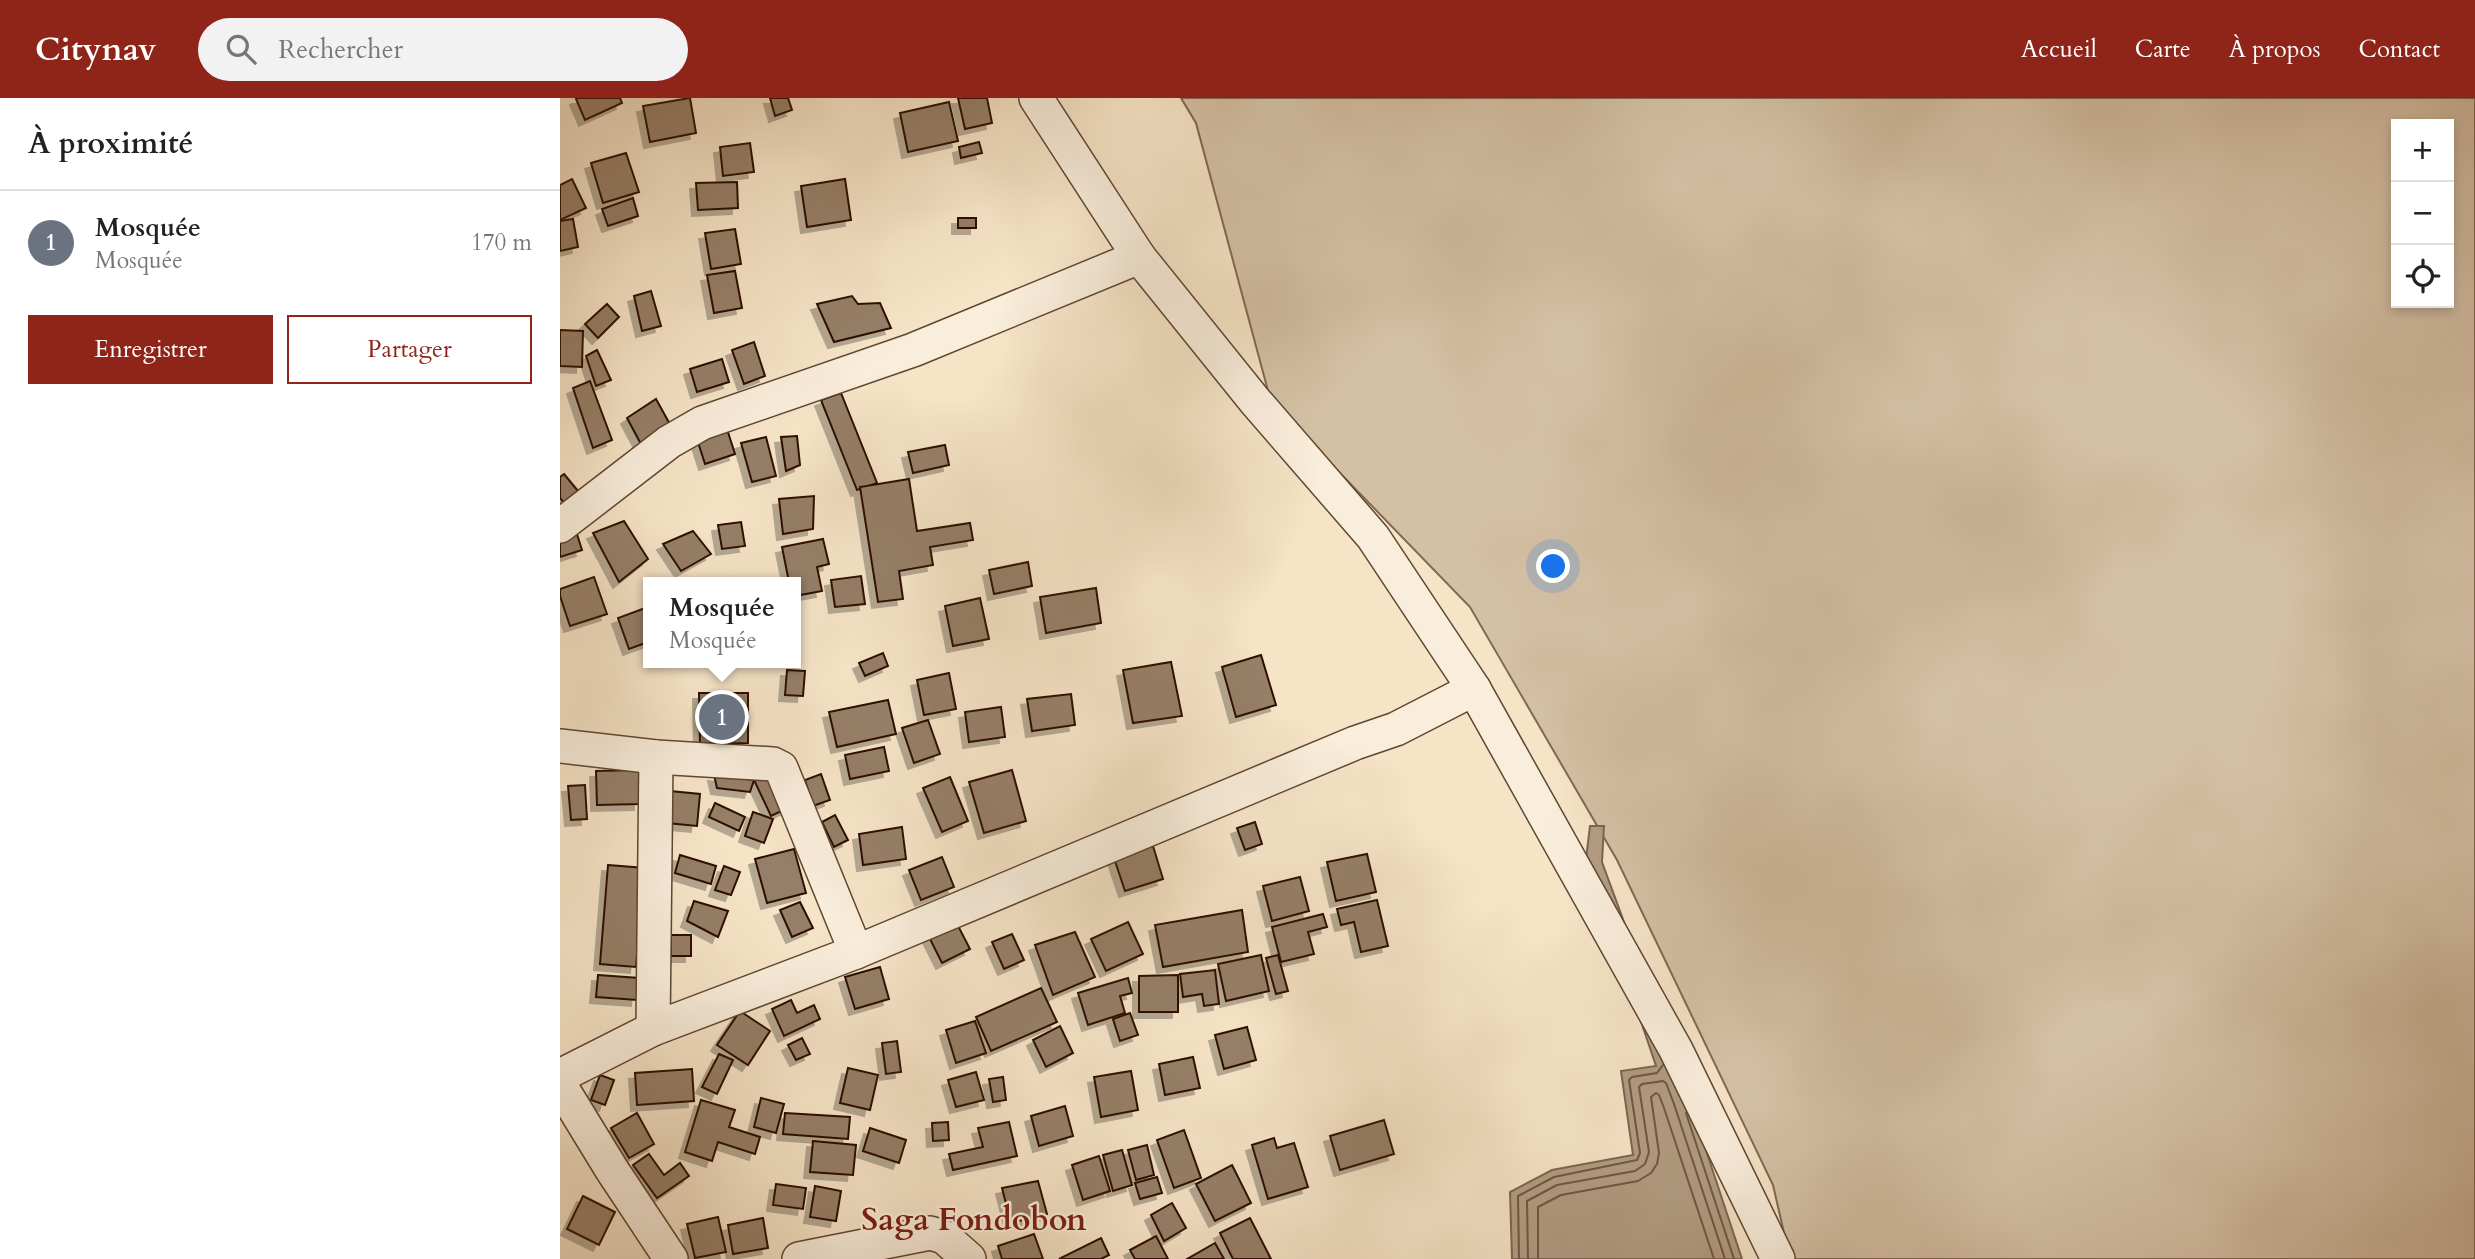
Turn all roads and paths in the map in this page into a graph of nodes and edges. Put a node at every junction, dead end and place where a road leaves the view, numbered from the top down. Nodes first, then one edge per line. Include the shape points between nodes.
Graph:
1 (1036, 98) edge
2 (1139, 257) junction
3 (560, 526) edge
4 (1474, 689) junction
5 (560, 746) edge
6 (656, 757) junction
7 (856, 952) junction
8 (653, 1029) junction
9 (560, 1076) edge
10 (560, 1085) edge
11 (671, 1259) edge
12 (799, 1259) edge
13 (969, 1259) edge
14 (1778, 1259) edge

1 - 2 street
2 - 3 street via 913,350 702,423 669,442
2 - 4 street via 1373,537
4 - 7 street via 1396,729
4 - 14 street via 1676,1050
5 - 6 street
6 - 7 street via 781,768
6 - 8 street
7 - 8 street
8 - 9 street
10 - 11 street
12 - 13 street via 930,1233 944,1237

